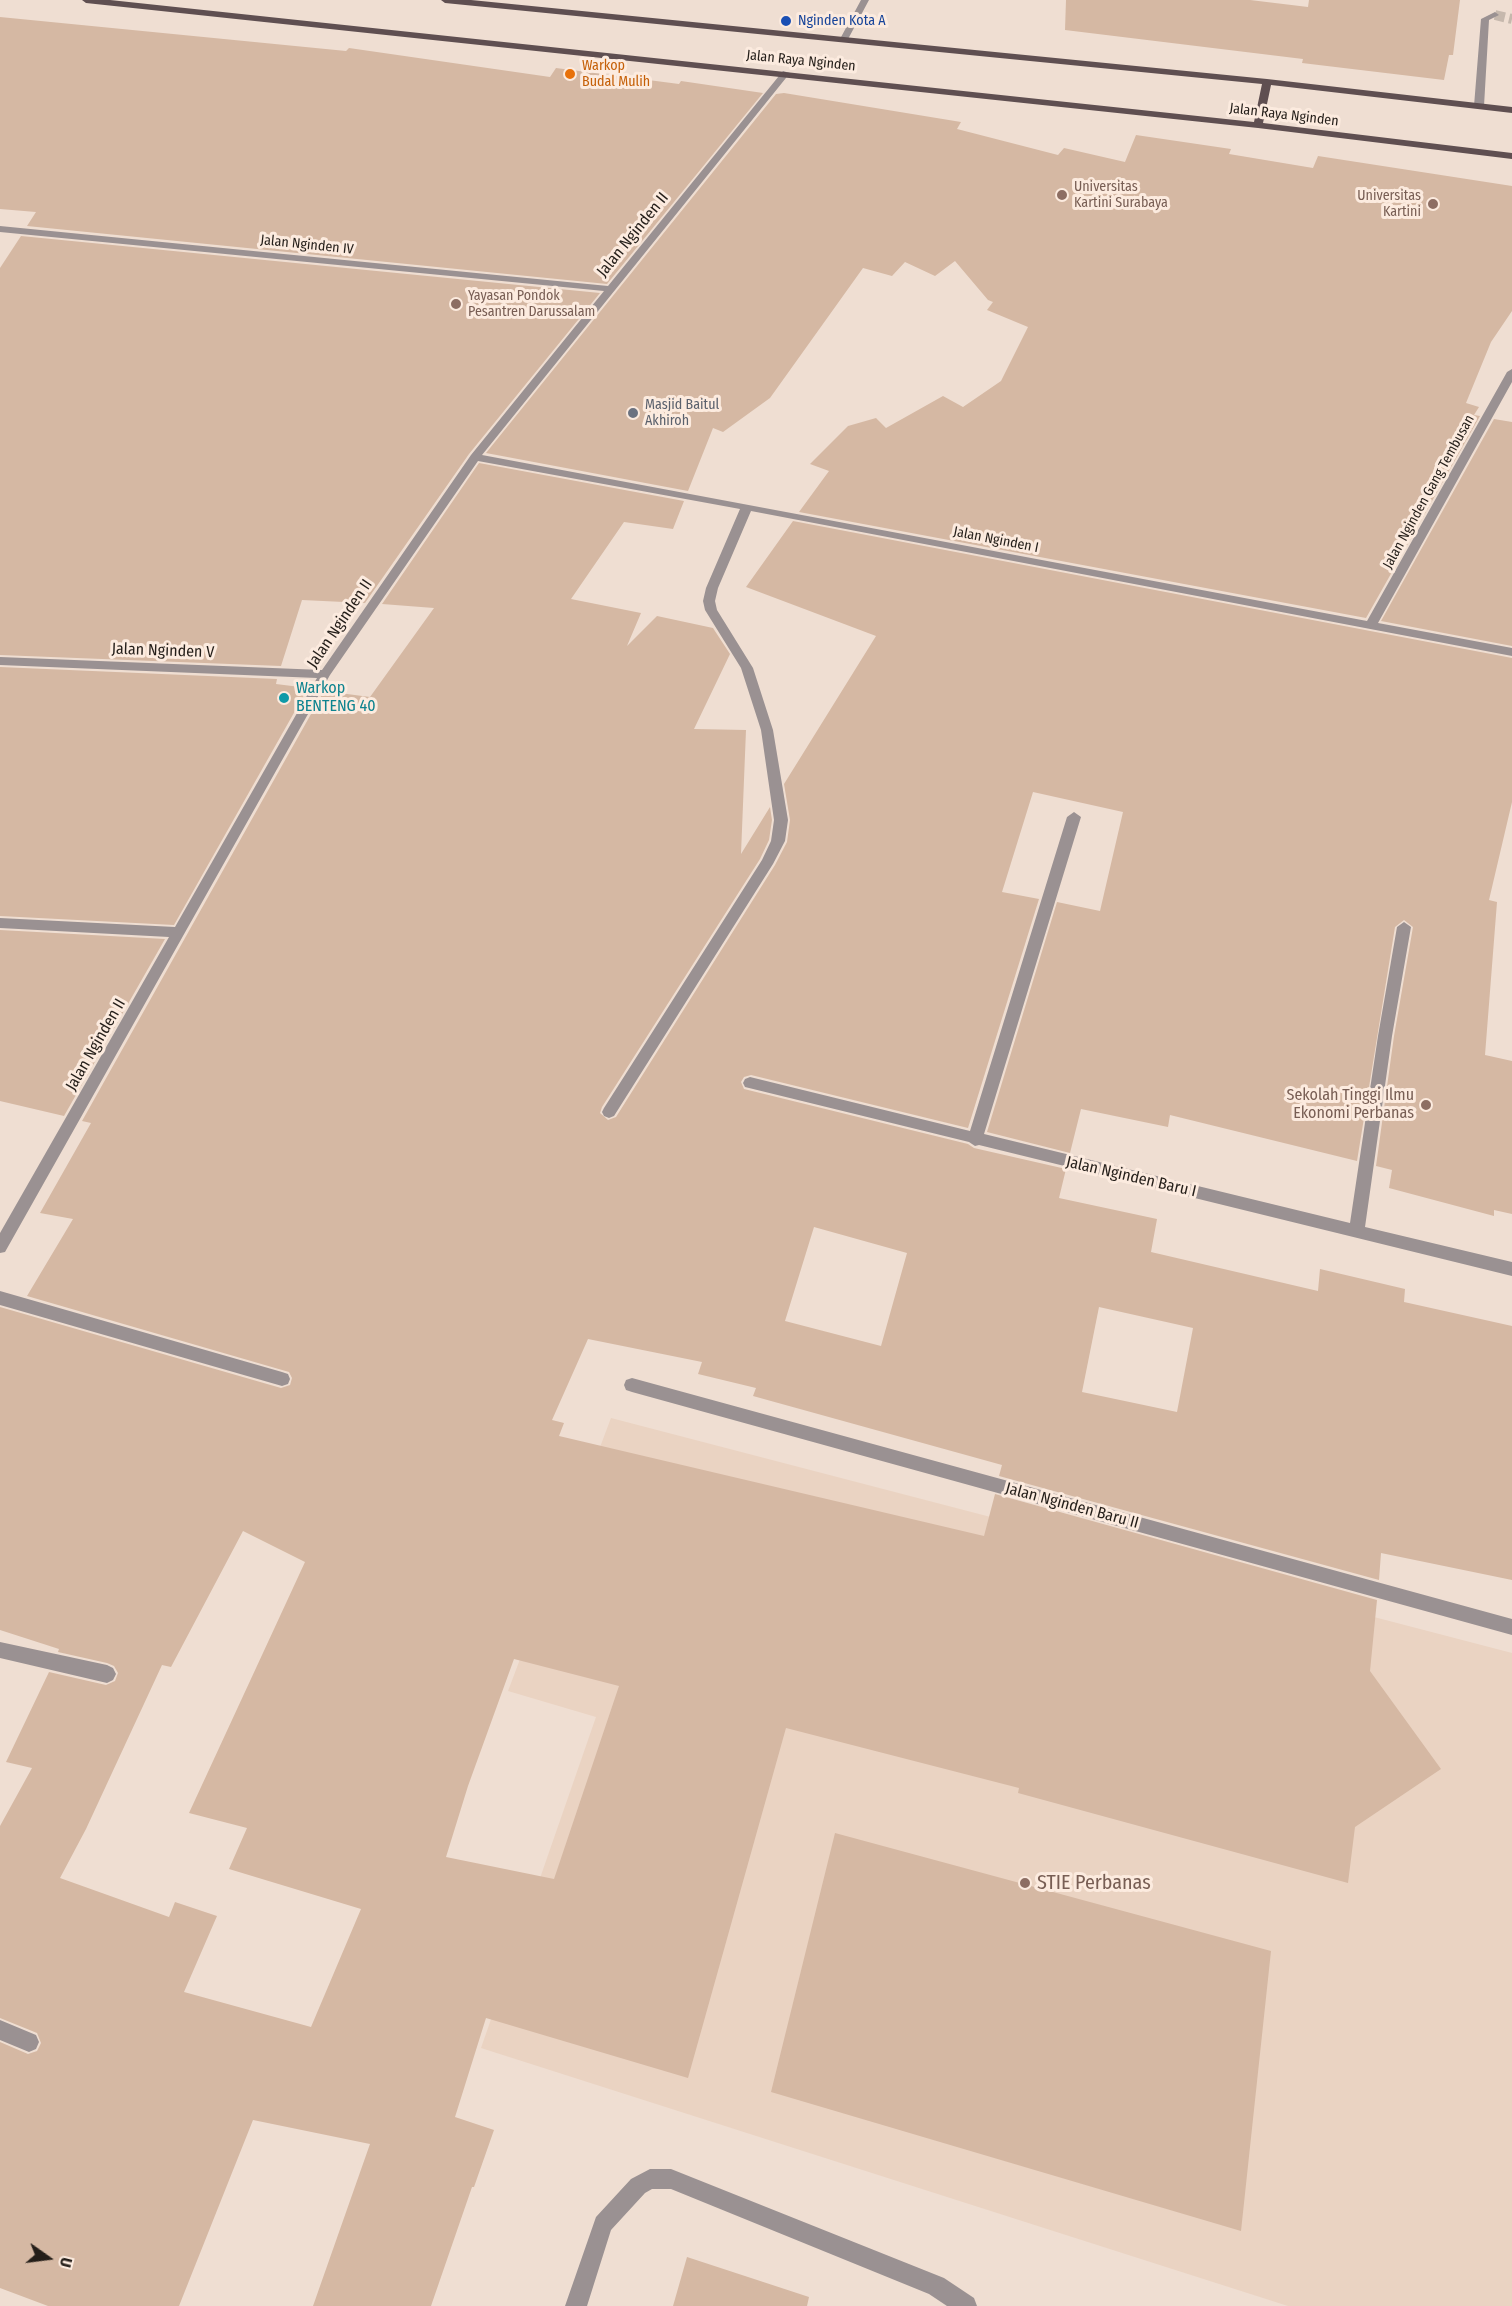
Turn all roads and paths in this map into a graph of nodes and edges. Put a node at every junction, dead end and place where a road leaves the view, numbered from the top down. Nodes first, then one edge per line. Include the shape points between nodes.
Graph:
1 (86, 0) edge
2 (445, 0) edge
3 (865, 0) edge
4 (1495, 15) dead end
5 (844, 39) junction
6 (786, 73) junction
7 (1267, 82) junction
8 (1479, 106) junction
9 (1512, 110) edge
10 (1258, 125) junction
11 (1512, 156) edge
12 (0, 229) edge
13 (611, 289) junction
14 (1512, 372) edge
15 (475, 457) junction
16 (746, 508) junction
17 (1371, 626) junction
18 (1512, 652) edge
19 (0, 662) edge
20 (325, 674) junction
21 (1074, 817) dead end
22 (0, 923) edge
23 (1404, 927) dead end
24 (179, 932) junction
25 (750, 1083) dead end
26 (609, 1113) dead end
27 (975, 1140) junction
28 (1357, 1230) junction
29 (0, 1247) edge
30 (1512, 1269) edge
31 (0, 1298) edge
32 (282, 1379) dead end
33 (632, 1385) dead end
34 (1512, 1627) edge
35 (0, 1650) edge
36 (107, 1674) dead end
37 (0, 2030) edge
38 (29, 2043) dead end
39 (576, 2306) edge
40 (966, 2306) edge

1 - 6 main road, Jalan Raya Nginden
2 - 5 main road, Jalan Raya Nginden
3 - 5 street
4 - 8 street via 1485,19
5 - 7 main road, Jalan Raya Nginden
6 - 10 main road, Jalan Raya Nginden
6 - 13 street, Jalan Nginden II
7 - 8 main road, Jalan Raya Nginden
7 - 10 main road
8 - 9 main road, Jalan Raya Nginden
10 - 11 main road, Jalan Raya Nginden
12 - 13 street, Jalan Nginden IV
13 - 15 street, Jalan Nginden II
14 - 17 street, Jalan Nginden Gang Tembusan
15 - 16 street, Jalan Nginden I
15 - 20 street, Jalan Nginden II
16 - 17 street, Jalan Nginden I
16 - 26 street via 709,601 747,668 767,730 781,820 778,841
17 - 18 street, Jalan Nginden I
19 - 20 street, Jalan Nginden V
20 - 24 street, Jalan Nginden II
21 - 27 street
22 - 24 street
23 - 28 street
24 - 29 street, Jalan Nginden II
25 - 27 street, Jalan Nginden Baru I
27 - 28 street, Jalan Nginden Baru I
28 - 30 street, Jalan Nginden Baru I
31 - 32 street
33 - 34 street, Jalan Nginden Baru II
35 - 36 street
37 - 38 street
39 - 40 street via 603,2224 638,2186 650,2179 671,2179 936,2286

